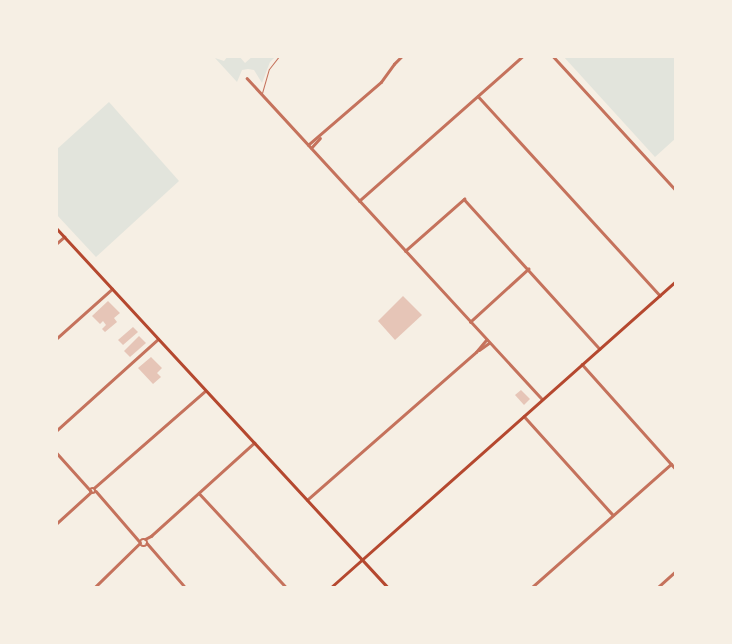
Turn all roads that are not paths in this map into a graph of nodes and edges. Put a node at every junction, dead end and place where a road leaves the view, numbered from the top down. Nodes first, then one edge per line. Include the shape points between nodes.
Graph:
1 (279, 56) edge
2 (402, 56) edge
3 (523, 56) edge
4 (553, 56) edge
5 (247, 78) dead end
6 (261, 94) junction
7 (478, 96) junction
8 (309, 146) junction
9 (676, 183) edge
10 (672, 186) junction
11 (676, 190) edge
12 (359, 201) junction
13 (56, 228) edge
14 (64, 237) junction
15 (56, 244) edge
16 (405, 251) junction
17 (528, 270) junction
18 (676, 281) edge
19 (112, 289) junction
20 (660, 295) junction
21 (470, 322) junction
22 (159, 338) junction
23 (56, 339) edge
24 (488, 341) junction
25 (600, 348) junction
26 (582, 364) junction
27 (205, 390) junction
28 (542, 400) junction
29 (524, 415) junction
30 (56, 431) edge
31 (254, 443) junction
32 (56, 452) edge
33 (671, 464) junction
34 (676, 469) edge
35 (93, 491) junction
36 (199, 493) junction
37 (306, 500) junction
38 (613, 515) junction
39 (56, 524) edge
40 (144, 542) junction
41 (144, 547) junction
42 (152, 550) junction
43 (134, 551) junction
44 (361, 559) junction
45 (676, 571) edge
46 (94, 588) edge
47 (186, 588) edge
48 (287, 588) edge
49 (330, 588) edge
50 (388, 588) edge
51 (531, 588) edge
52 (657, 588) edge

1 - 6 lane via 269,69
2 - 8 street via 382,82
3 - 7 street
4 - 10 street
5 - 6 street
6 - 8 street
7 - 12 street
7 - 20 street
8 - 12 street
9 - 10 street
10 - 11 street
12 - 16 street
13 - 14 main road
14 - 15 street
14 - 19 main road
16 - 17 street via 464,199
16 - 21 street
17 - 21 street
17 - 25 street
18 - 20 main road
19 - 22 main road
19 - 23 street
20 - 25 main road
21 - 24 street
22 - 27 main road
22 - 30 street
24 - 28 street
24 - 37 street
25 - 26 main road
26 - 28 main road
26 - 33 street
27 - 31 main road
27 - 35 street
28 - 29 main road
29 - 38 street
29 - 44 main road
31 - 36 street
31 - 37 main road
32 - 35 street
33 - 34 street
33 - 38 street
35 - 39 street
35 - 40 street
36 - 40 street
36 - 48 street
37 - 44 main road
38 - 51 street
40 - 41 street
40 - 41 street
40 - 42 street
40 - 43 street
41 - 42 street
41 - 43 street
42 - 47 street
43 - 46 street
44 - 49 main road
44 - 50 main road
45 - 52 street

